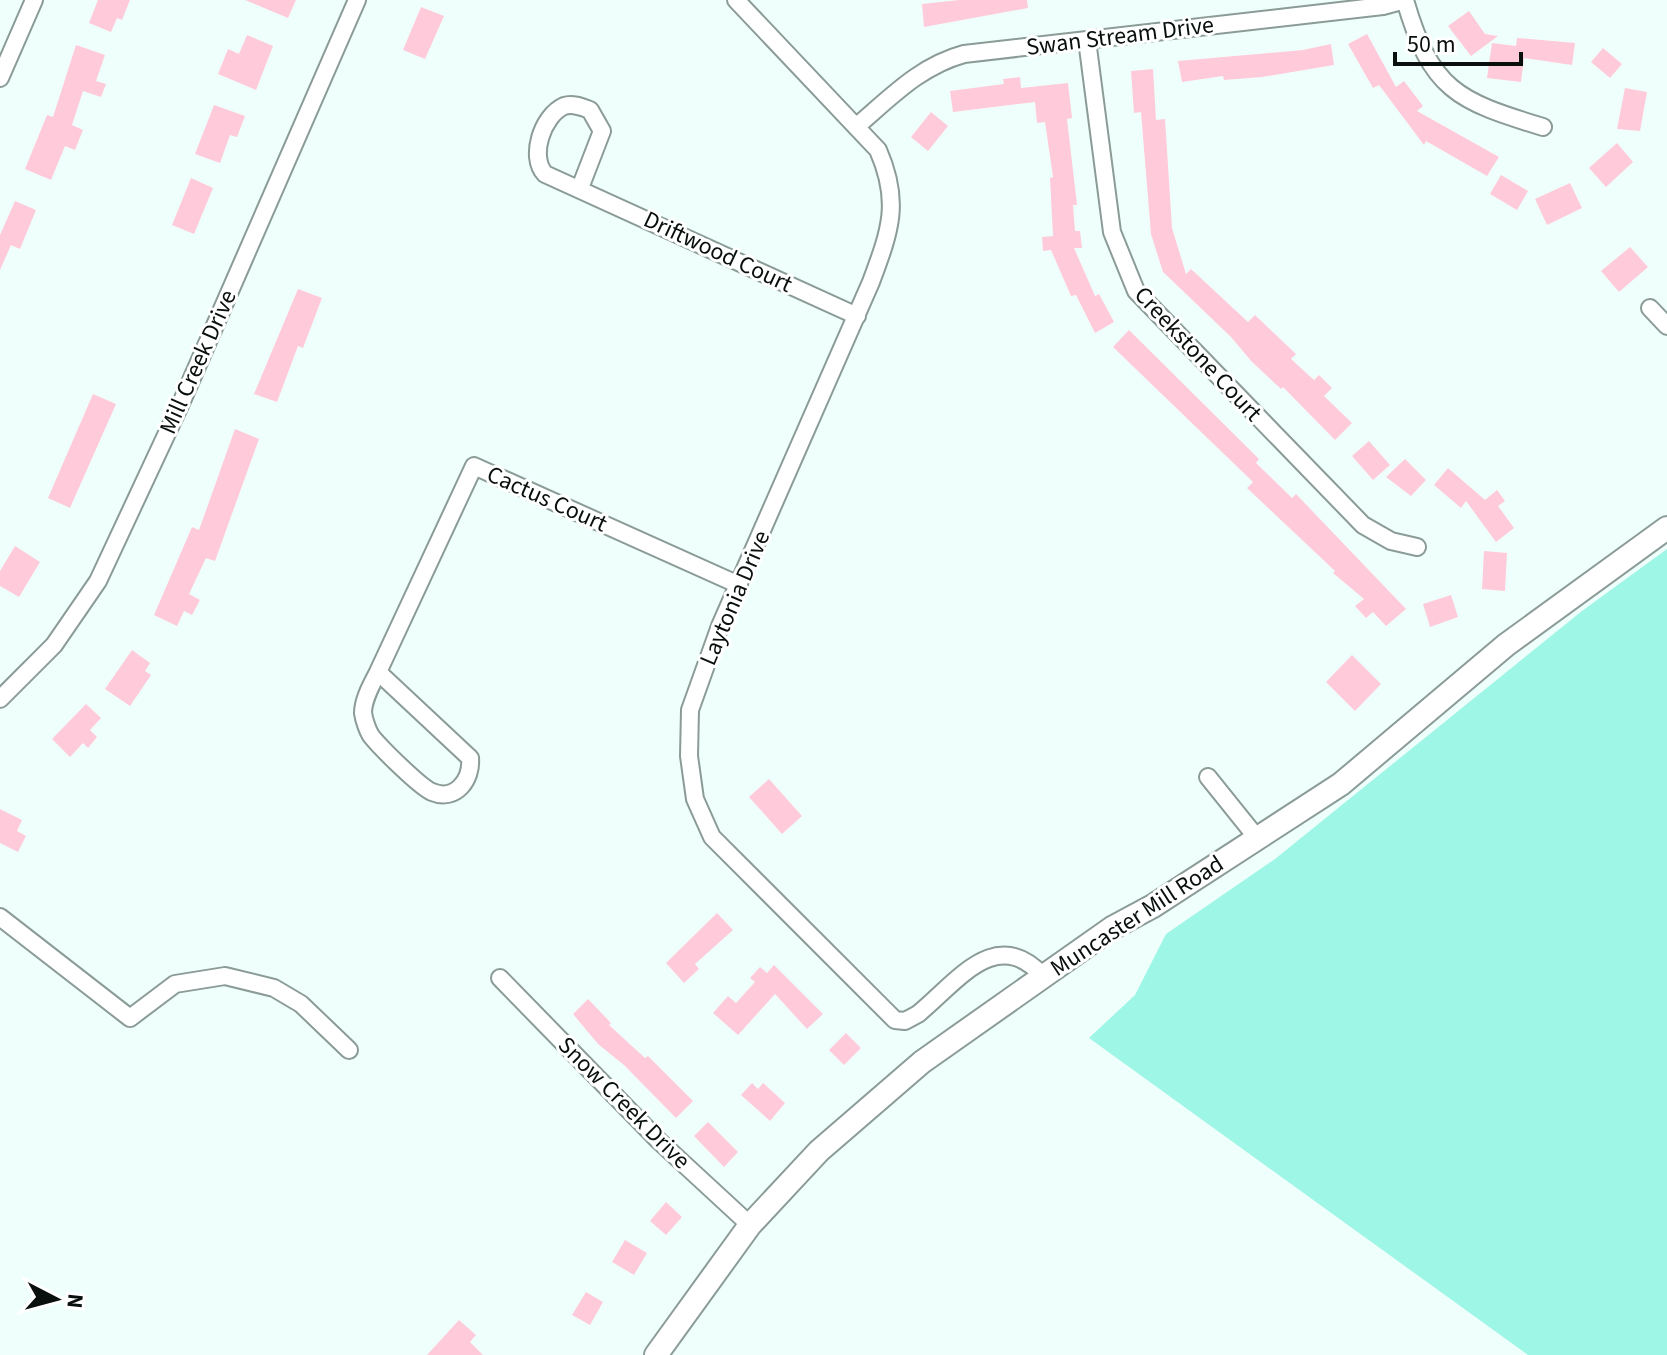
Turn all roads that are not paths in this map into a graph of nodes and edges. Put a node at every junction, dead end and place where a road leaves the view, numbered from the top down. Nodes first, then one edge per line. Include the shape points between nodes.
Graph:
1 (34, 0) edge
2 (357, 0) edge
3 (736, 0) edge
4 (1405, 0) edge
5 (1087, 40) junction
6 (0, 78) edge
7 (857, 126) junction
8 (1543, 127) dead end
9 (580, 188) junction
10 (1650, 308) dead end
11 (857, 316) junction
12 (1667, 326) edge
13 (1667, 528) edge
14 (1417, 547) dead end
15 (739, 585) junction
16 (378, 672) junction
17 (0, 699) edge
18 (1208, 777) dead end
19 (1257, 838) junction
20 (0, 917) edge
21 (1043, 976) junction
22 (500, 978) dead end
23 (349, 1050) dead end
24 (750, 1225) junction
25 (656, 1355) edge

1 - 6 street
2 - 17 street, Mill Creek Drive via 98,581 54,645
3 - 7 street, Laytonia Drive
4 - 5 street, Swan Stream Drive
4 - 8 street via 1418,47 1445,84 1481,108
5 - 7 street, Swan Stream Drive via 942,60 911,79
5 - 14 street, Creekstone Court via 1112,232 1136,291 1363,525 1391,541
7 - 11 street, Laytonia Drive via 878,150 892,203 889,235
9 - 9 street, Driftwood Court via 602,131 590,110 574,105 556,113 535,154 545,174
9 - 11 street, Driftwood Court
10 - 12 street
11 - 15 street, Laytonia Drive
13 - 19 main road, Muncaster Mill Road via 1506,645 1341,784
15 - 16 street, Cactus Court via 474,466
15 - 21 street, Laytonia Drive via 690,710 695,799 712,837 895,1020 918,1014 994,955 1028,959
16 - 16 street, Cactus Court via 470,758 471,774 464,785 449,794 432,792 370,735 363,714
18 - 19 street
19 - 21 main road, Muncaster Mill Road
20 - 23 street via 130,1018 175,984 225,976 274,988 301,1004
21 - 24 main road, Muncaster Mill Road via 922,1062 819,1151
22 - 24 street, Snow Creek Drive via 659,1141
24 - 25 main road, Muncaster Mill Road

